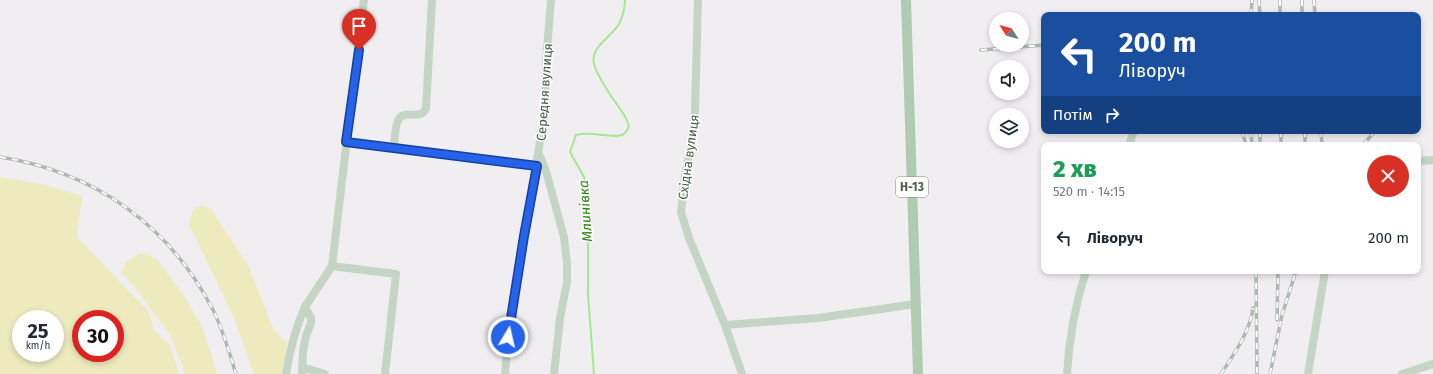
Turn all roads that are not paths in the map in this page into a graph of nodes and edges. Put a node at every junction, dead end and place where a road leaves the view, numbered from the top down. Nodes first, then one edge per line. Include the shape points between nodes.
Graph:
1 (364, 0) edge
2 (432, 0) edge
3 (551, 0) edge
4 (698, 0) edge
5 (906, 0) edge
6 (346, 142) junction
7 (394, 148) junction
8 (539, 154) junction
9 (1433, 160) edge
10 (1421, 161) edge
11 (537, 166) junction
12 (332, 266) junction
13 (1085, 274) edge
14 (1325, 274) edge
15 (916, 304) junction
16 (305, 307) junction
17 (725, 325) junction
18 (1433, 364) edge
19 (302, 371) edge
20 (286, 374) edge
21 (325, 374) edge
22 (385, 374) edge
23 (505, 374) edge
24 (554, 374) edge
25 (742, 374) edge
26 (918, 374) edge
27 (1067, 374) edge
28 (1308, 374) edge
29 (1402, 374) edge

1 - 6 street
2 - 7 street via 425,112 400,117 397,121
3 - 8 street, Середня вулиця via 545,111
4 - 17 street, Східна вулиця via 695,112 681,212
5 - 15 main road, Н-13
6 - 7 street
6 - 12 street
7 - 11 street
8 - 11 street, Середня вулиця
8 - 24 street via 564,236 567,264 567,282
9 - 10 street
11 - 23 street, Середня вулиця via 508,337
12 - 16 street
12 - 22 street via 396,274
13 - 27 street via 1069,343
14 - 28 street
15 - 17 street via 818,318
15 - 26 main road, Н-13
16 - 19 street via 311,323 306,336
16 - 20 street via 296,329
17 - 25 street, Східна вулиця
18 - 29 street
19 - 21 street

